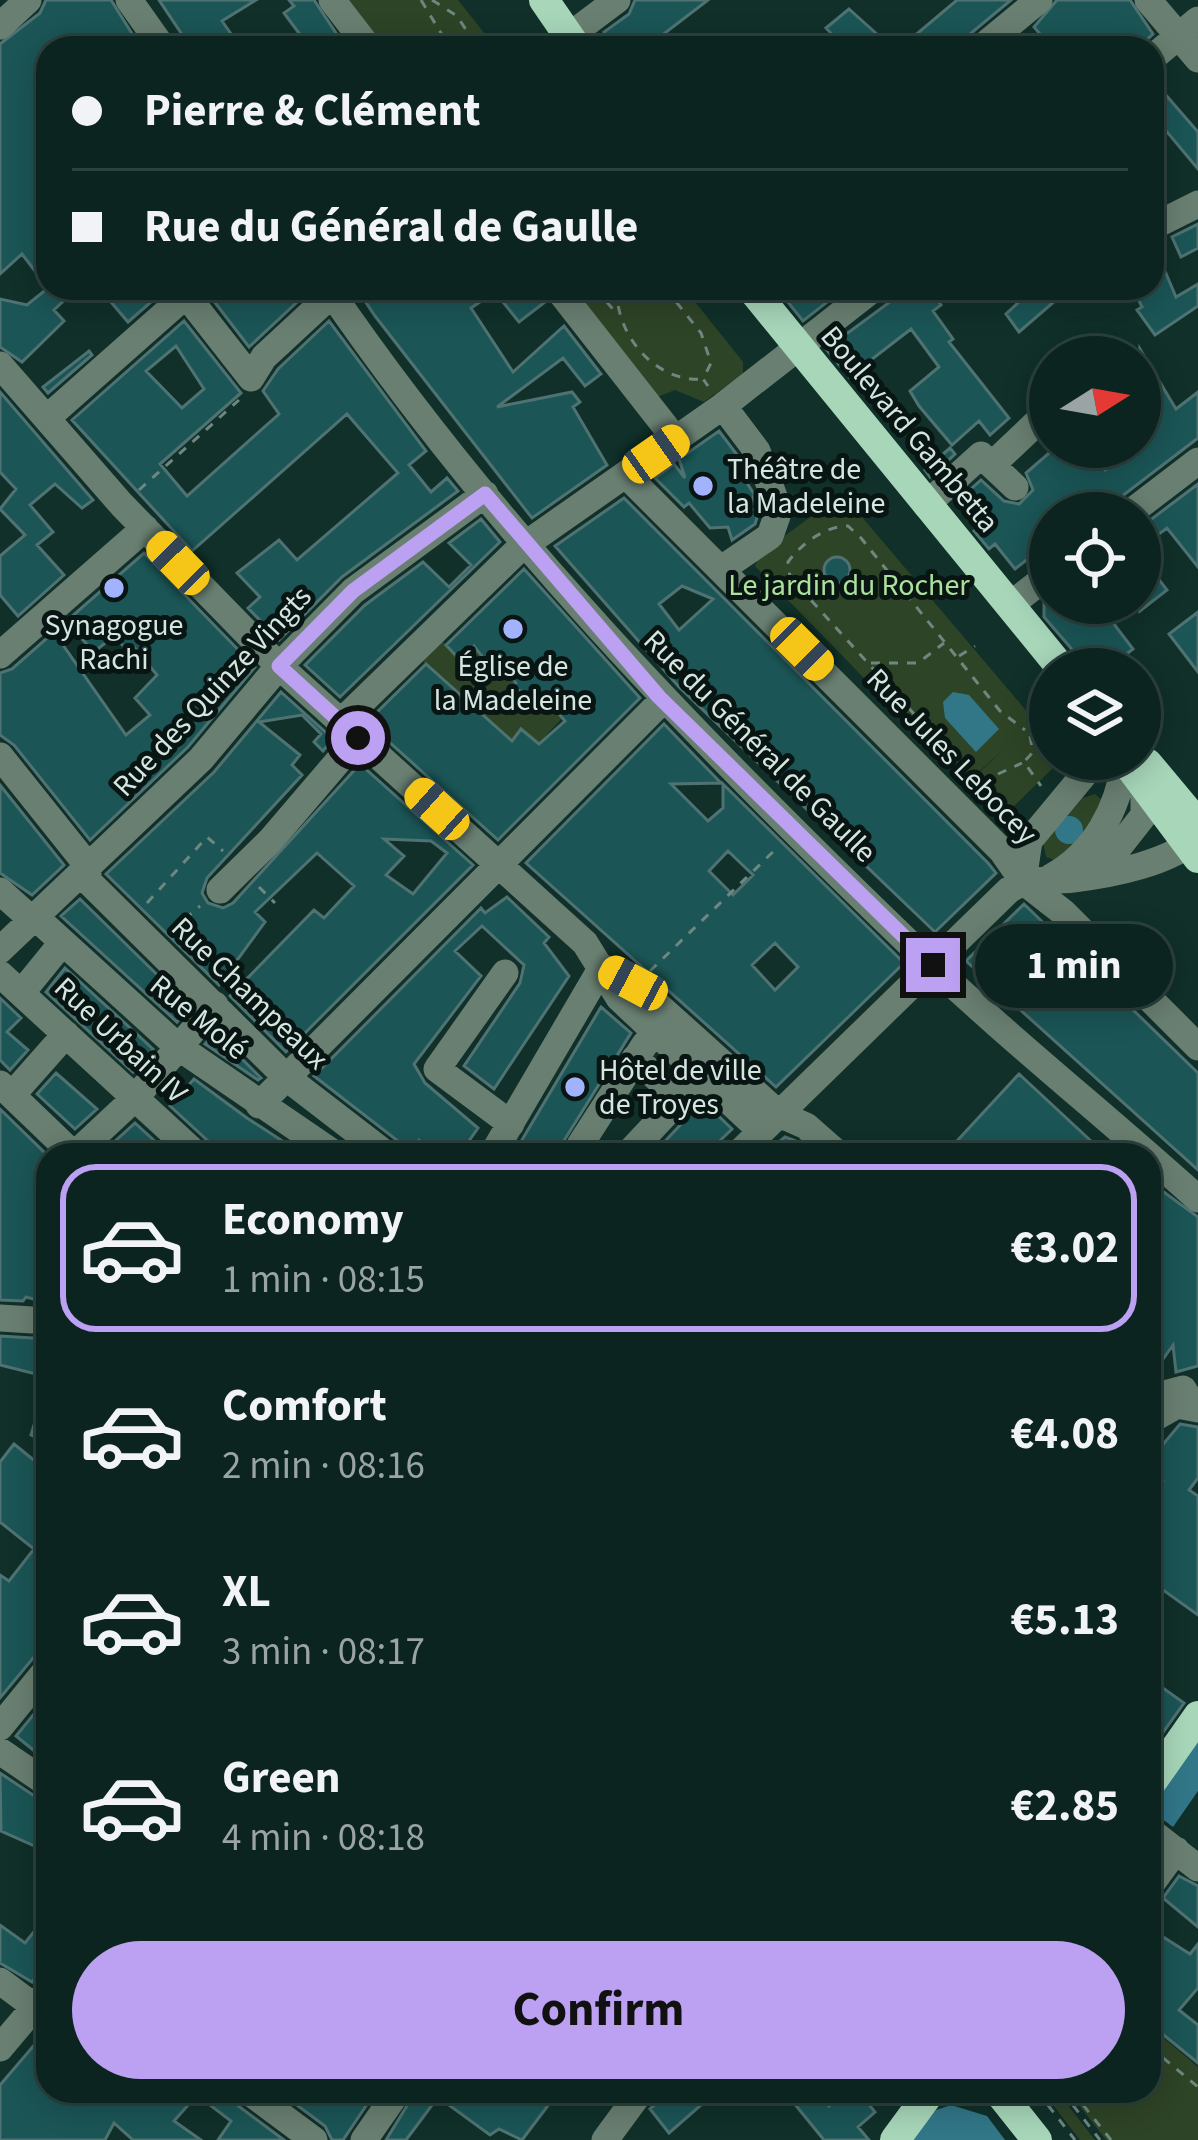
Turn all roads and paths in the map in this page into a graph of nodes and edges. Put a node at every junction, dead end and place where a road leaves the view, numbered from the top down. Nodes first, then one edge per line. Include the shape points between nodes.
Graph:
1 (28, 0) edge
2 (129, 0) edge
3 (332, 0) edge
4 (421, 0) edge
5 (432, 0) edge
6 (544, 0) edge
7 (617, 0) edge
8 (1040, 0) edge
9 (1148, 0) edge
10 (0, 26) edge
11 (1188, 28) edge
12 (155, 36) edge
13 (360, 36) edge
14 (443, 36) edge
15 (470, 36) edge
16 (569, 36) edge
17 (579, 36) edge
18 (996, 36) edge
19 (1164, 48) edge
20 (1198, 58) edge
21 (1198, 204) edge
22 (1164, 221) edge
23 (180, 300) edge
24 (196, 300) edge
25 (321, 300) edge
26 (337, 300) edge
27 (566, 300) edge
28 (605, 300) edge
29 (618, 300) edge
30 (675, 300) edge
31 (760, 300) edge
32 (859, 300) edge
33 (620, 318) junction
34 (797, 351) junction
35 (0, 365) edge
36 (251, 378) junction
37 (703, 379) junction
38 (719, 400) junction
39 (47, 418) junction
40 (1029, 430) edge
41 (676, 440) junction
42 (1198, 461) edge
43 (994, 463) junction
44 (626, 475) junction
45 (1015, 487) dead end
46 (1157, 492) edge
47 (485, 494) junction
48 (122, 505) junction
49 (926, 505) junction
50 (145, 528) junction
51 (527, 544) junction
52 (723, 568) junction
53 (1029, 590) edge
54 (1010, 605) junction
55 (945, 642) junction
56 (975, 646) dead end
57 (1046, 648) edge
58 (854, 649) junction
59 (0, 655) edge
60 (958, 657) junction
61 (843, 661) dead end
62 (866, 663) junction
63 (279, 666) junction
64 (663, 700) junction
65 (350, 730) junction
66 (1025, 730) dead end
67 (935, 755) dead end
68 (0, 756) edge
69 (1029, 756) edge
70 (1024, 762) junction
71 (998, 774) dead end
72 (1096, 780) edge
73 (1121, 780) edge
74 (1133, 780) edge
75 (1141, 780) edge
76 (1042, 787) dead end
77 (789, 832) junction
78 (1194, 836) edge
79 (500, 865) junction
80 (88, 866) junction
81 (242, 868) junction
82 (1097, 874) junction
83 (1035, 880) junction
84 (220, 890) joint
85 (0, 891) edge
86 (32, 917) junction
87 (130, 922) junction
88 (62, 943) junction
89 (154, 946) junction
90 (0, 950) edge
91 (245, 958) dead end
92 (602, 967) junction
93 (939, 970) junction
94 (505, 973) dead end
95 (643, 974) dead end
96 (18, 985) edge
97 (210, 1000) junction
98 (0, 1016) edge
99 (666, 1026) junction
100 (66, 1034) junction
101 (177, 1046) junction
102 (1198, 1047) edge
103 (635, 1058) junction
104 (702, 1075) junction
105 (287, 1078) junction
106 (3, 1088) edge
107 (135, 1098) junction
108 (681, 1100) junction
109 (259, 1105) junction
110 (770, 1122) junction
111 (511, 1124) junction
112 (61, 1143) edge
113 (87, 1143) edge
114 (184, 1143) edge
115 (318, 1143) edge
116 (372, 1143) edge
117 (499, 1143) edge
118 (581, 1143) edge
119 (639, 1143) edge
120 (749, 1143) edge
121 (825, 1143) edge
122 (1130, 1143) edge
123 (1161, 1170) edge
124 (1198, 1199) edge
125 (0, 1318) edge
126 (36, 1320) edge
127 (1161, 1399) edge
128 (1192, 1401) edge
129 (1161, 1415) edge
130 (36, 1683) edge
131 (1198, 1716) edge
132 (0, 1727) edge
133 (0, 1751) edge
134 (1161, 1769) edge
135 (36, 1776) edge
136 (1161, 1839) edge
137 (1187, 1859) edge
138 (1161, 1878) edge
139 (0, 1981) edge
140 (36, 1998) edge
141 (36, 2010) edge
142 (36, 2014) edge
143 (0, 2048) edge
144 (1161, 2055) edge
145 (0, 2066) edge
146 (1198, 2087) edge
147 (264, 2103) edge
148 (390, 2103) edge
149 (632, 2103) edge
150 (930, 2103) edge
151 (1003, 2103) edge
152 (1046, 2103) edge
153 (1071, 2103) edge
154 (1082, 2103) edge
155 (314, 2140) edge
156 (364, 2140) edge
157 (604, 2140) edge
158 (895, 2140) edge
159 (1037, 2140) edge
160 (1075, 2140) edge
161 (1100, 2140) edge
162 (1111, 2140) edge

1 - 10 street
2 - 12 street
3 - 13 street
4 - 14 path
5 - 15 path
6 - 16 main road
7 - 17 street
8 - 18 street
9 - 11 street
11 - 19 street
11 - 20 street
21 - 22 street
23 - 39 street
24 - 36 street
25 - 36 street
26 - 47 street, Rue du Général de Gaulle
27 - 41 street
28 - 33 path
29 - 33 path
30 - 37 path via 701,333 711,363
31 - 34 main road, Boulevard Gambetta
32 - 34 street
33 - 37 path via 659,370 680,381
34 - 38 street
34 - 49 main road, Boulevard Gambetta
35 - 39 street
36 - 48 path via 244,395
37 - 38 path
38 - 41 street
38 - 52 street via 764,464 779,510 770,536
39 - 48 street
40 - 43 street
41 - 44 street
42 - 46 street
43 - 45 street
43 - 49 street via 982,455
44 - 51 street
44 - 52 street, Rue Jules Lebocey
47 - 51 street, Rue du Général de Gaulle
47 - 63 street, Rue des Quinze Vingts via 353,591
48 - 50 street
49 - 54 main road, Boulevard Gambetta
50 - 59 street
50 - 63 street
51 - 64 street, Rue du Général de Gaulle
51 - 65 street via 423,638
52 - 83 street, Rue Jules Lebocey
53 - 54 street
54 - 57 main road, Boulevard Gambetta
55 - 58 path via 861,538 833,526 795,552 790,577
55 - 60 path
55 - 62 path via 918,663
56 - 60 path
58 - 61 path
58 - 62 path
60 - 66 path
62 - 67 path via 944,746
63 - 65 street
63 - 80 street, Rue des Quinze Vingts via 201,759
64 - 77 street, Rue du Général de Gaulle
64 - 79 street
65 - 79 street
65 - 81 street
68 - 80 street, Rue Champeaux
69 - 70 path
70 - 71 path
70 - 76 path
72 - 83 street via 1071,791 1029,841
73 - 83 street via 1090,847
74 - 82 street via 1144,814
75 - 78 main road
77 - 93 street, Rue du Général de Gaulle
77 - 95 path
78 - 82 street
79 - 92 street
79 - 105 street
80 - 86 street, Rue des Quinze Vingts
80 - 87 street, Rue Champeaux via 88,881
81 - 84 street
81 - 87 path via 207,837
82 - 83 street
83 - 93 street
83 - 102 street, Rue Jules Lebocey
84 - 89 path
85 - 86 street, Rue Molé
86 - 88 street, Rue Molé
86 - 90 street, Rue des Quinze Vingts
87 - 89 street, Rue Champeaux
88 - 96 street
88 - 101 street, Rue Molé
89 - 97 street, Rue Champeaux
91 - 97 path
92 - 99 street via 633,983
92 - 111 street
93 - 110 street via 828,1090 806,1088
93 - 122 street, Rue du Général de Gaulle
94 - 111 street via 436,1070
96 - 98 street
96 - 100 street, Rue Urbain IV
97 - 101 street
97 - 105 street, Rue Champeaux
99 - 103 street
99 - 104 street
99 - 110 street
100 - 106 street
100 - 107 street, Rue Urbain IV
101 - 107 street
101 - 109 street, Rue Molé
103 - 108 street
103 - 118 street
104 - 108 street
104 - 110 street
105 - 109 street
105 - 116 street, Rue Champeaux
106 - 112 street
107 - 113 street
107 - 114 street, Rue Urbain IV
108 - 119 street
109 - 115 street, Rue Molé
110 - 120 street
110 - 121 street via 806,1126
111 - 117 street
123 - 124 street, Rue du Général de Gaulle
125 - 126 street
127 - 128 street
128 - 129 street
130 - 132 street
131 - 134 main road
133 - 135 street
136 - 137 street
137 - 138 street
139 - 140 street
141 - 143 street
142 - 145 street
144 - 146 path
147 - 155 street
148 - 156 street
149 - 157 street
150 - 158 main road
151 - 159 main road
152 - 160 path
153 - 161 path
154 - 162 path

